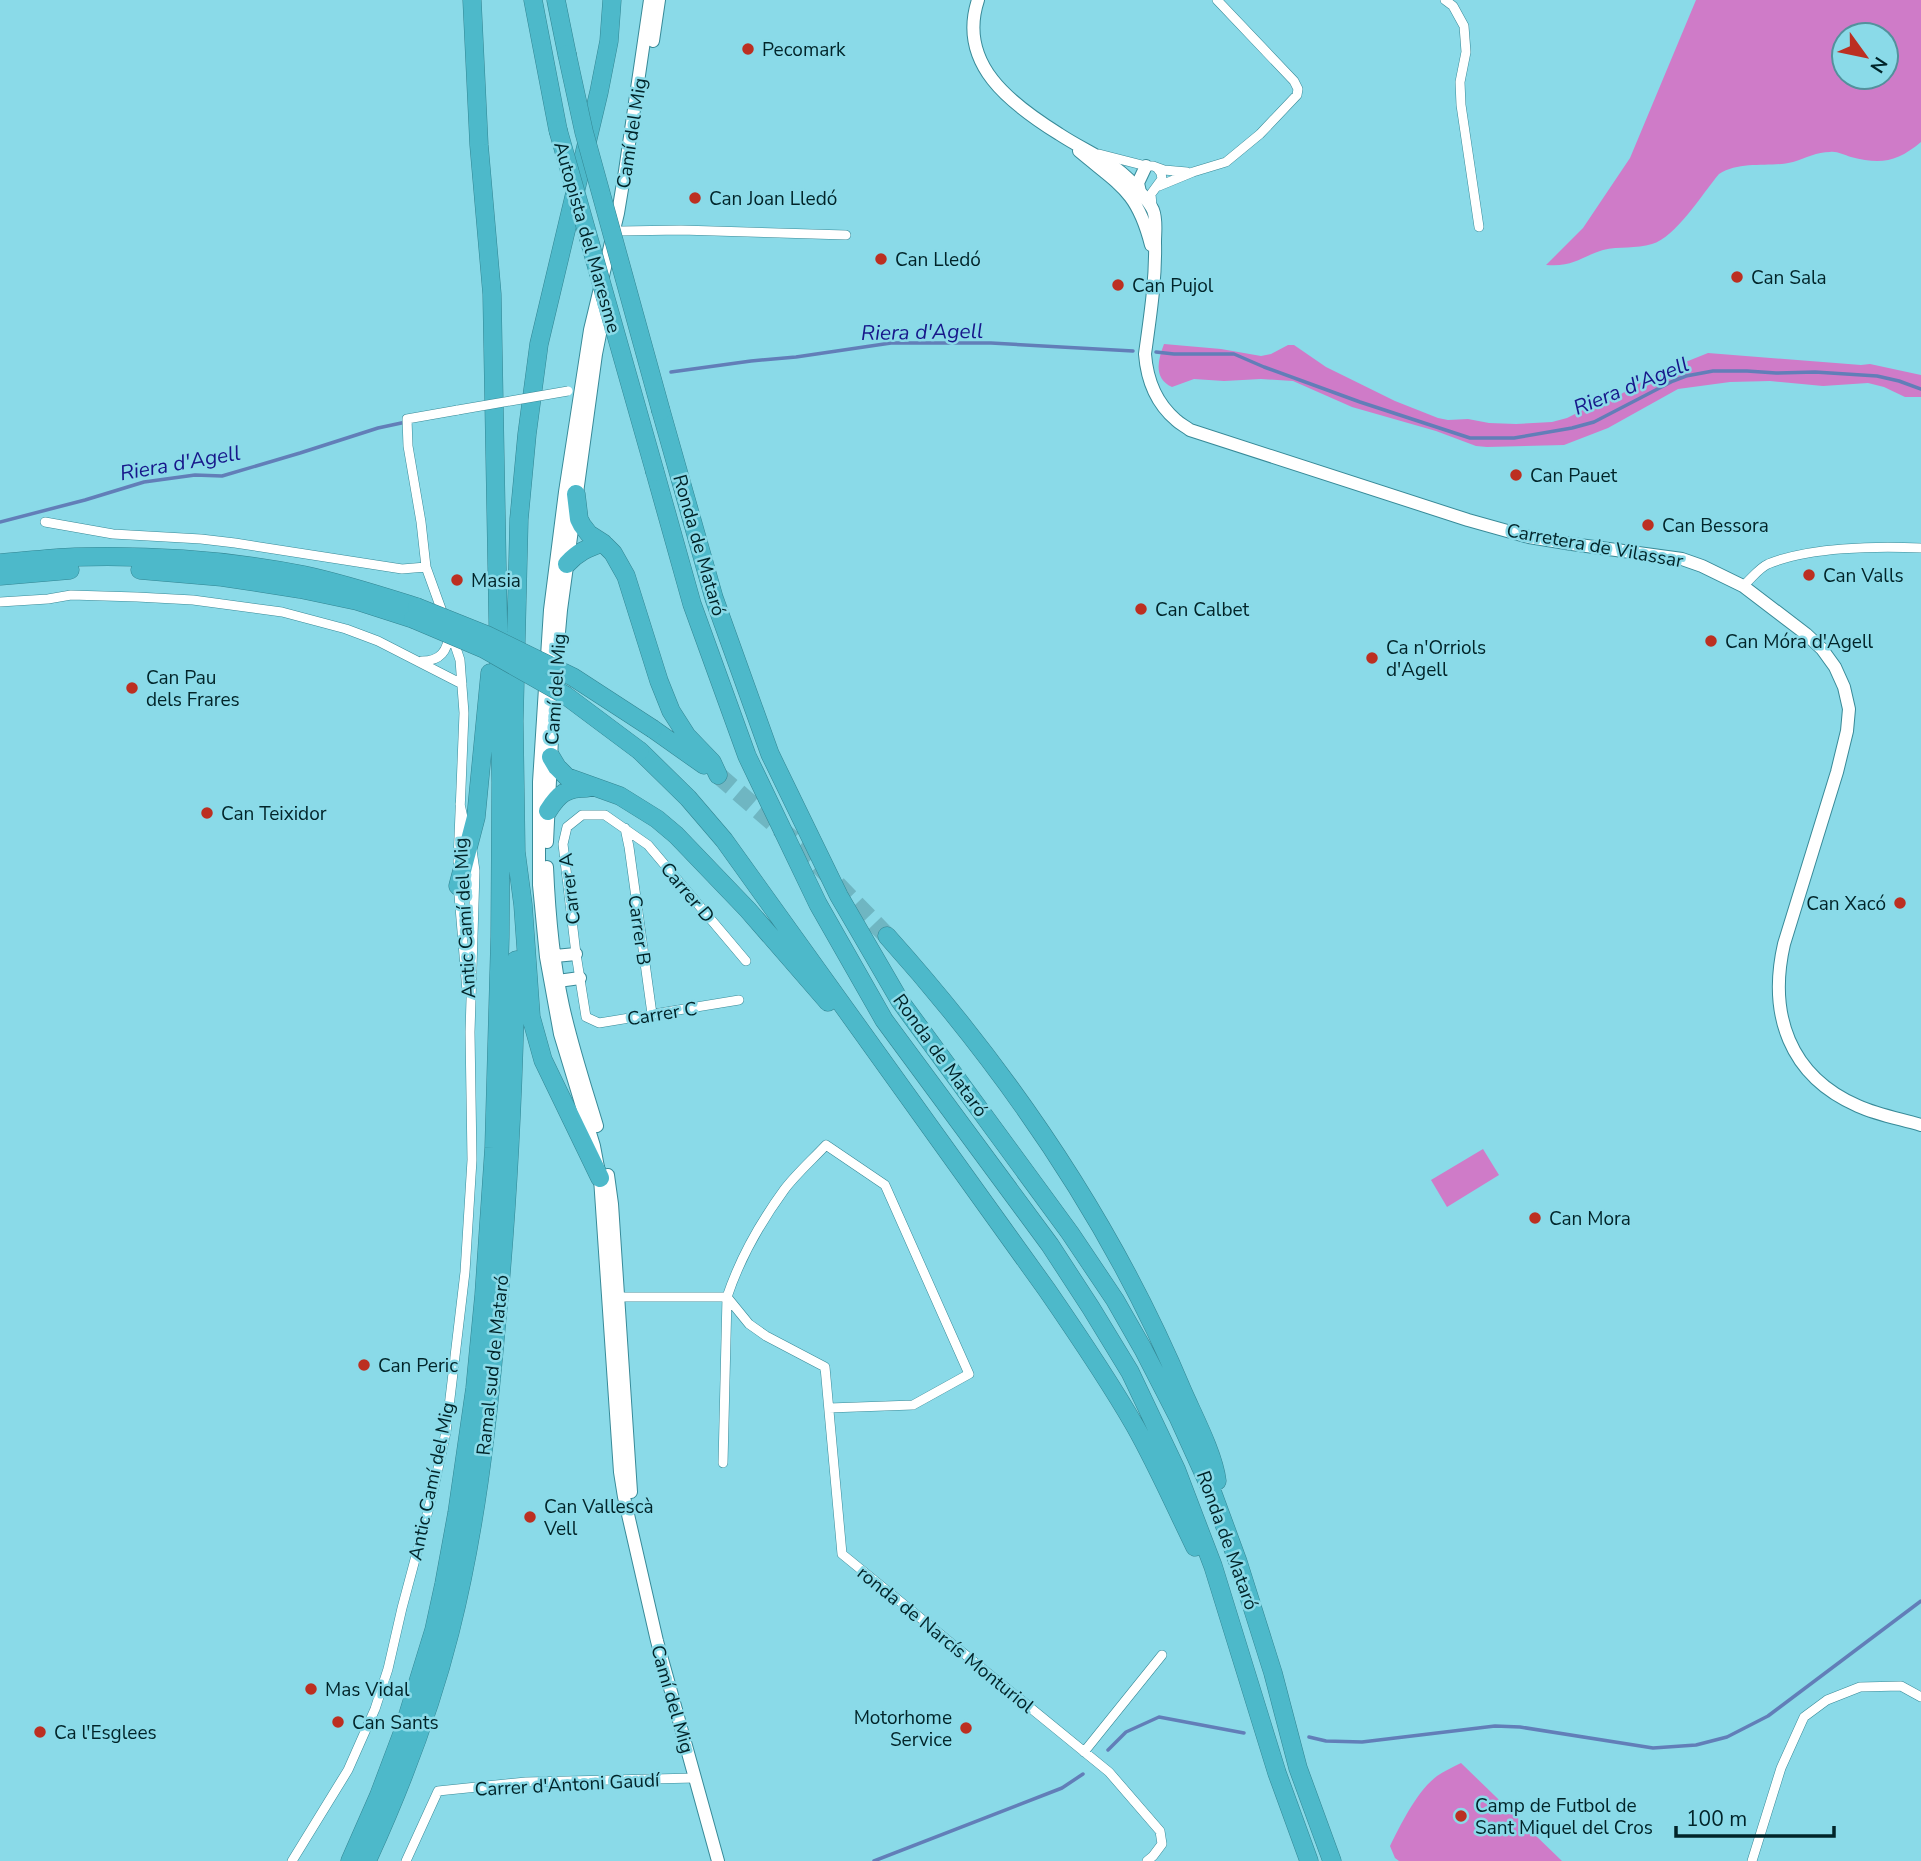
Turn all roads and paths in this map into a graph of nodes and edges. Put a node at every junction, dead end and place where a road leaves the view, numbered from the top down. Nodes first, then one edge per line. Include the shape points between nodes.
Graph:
1 (472, 0) edge
2 (533, 0) edge
3 (556, 0) edge
4 (612, 0) edge
5 (650, 0) edge
6 (659, 0) edge
7 (978, 0) edge
8 (1217, 0) edge
9 (1445, 0) edge
10 (1090, 155) junction
11 (1152, 167) junction
12 (1193, 172) junction
13 (1150, 190) junction
14 (1479, 227) dead end
15 (621, 231) junction
16 (846, 235) dead end
17 (1149, 237) junction
18 (1156, 270) junction
19 (596, 354) junction
20 (574, 389) junction
21 (661, 411) joint
22 (586, 423) junction
23 (655, 472) joint
24 (576, 494) junction
25 (44, 522) dead end
26 (603, 543) junction
27 (1921, 548) edge
28 (0, 563) edge
29 (567, 564) junction
30 (426, 567) junction
31 (0, 576) edge
32 (1744, 586) junction
33 (0, 602) edge
34 (499, 604) junction
35 (415, 613) junction
36 (450, 631) junction
37 (420, 661) junction
38 (462, 684) junction
39 (551, 757) junction
40 (599, 788) junction
41 (460, 804) junction
42 (548, 811) junction
43 (625, 828) junction
44 (642, 841) junction
45 (470, 843) junction
46 (629, 847) junction
47 (516, 852) junction
48 (539, 867) junction
49 (458, 886) junction
50 (887, 936) tunnel mouth
51 (576, 954) junction
52 (555, 956) junction
53 (747, 961) dead end
54 (580, 978) junction
55 (558, 981) junction
56 (739, 1000) dead end
57 (652, 1014) junction
58 (586, 1017) joint
59 (470, 1032) junction
60 (565, 1049) junction
61 (878, 1055) junction
62 (1921, 1125) edge
63 (600, 1178) junction
64 (610, 1249) junction
65 (617, 1297) junction
66 (727, 1297) junction
67 (615, 1396) junction
68 (828, 1408) junction
69 (723, 1463) dead end
70 (1213, 1494) junction
71 (634, 1536) junction
72 (1213, 1566) junction
73 (1162, 1655) dead end
74 (1921, 1697) edge
75 (1084, 1752) junction
76 (695, 1778) junction
77 (292, 1861) edge
78 (350, 1861) edge
79 (367, 1861) edge
80 (406, 1861) edge
81 (718, 1861) edge
82 (1147, 1861) edge
83 (1309, 1861) edge
84 (1332, 1861) edge
85 (1752, 1861) edge

1 - 34 highway via 492,294
2 - 23 highway, Autopista del Maresme, bridge via 558,130
3 - 21 highway, Autopista del Maresme, bridge via 584,132
4 - 47 highway via 599,92 539,344 527,434 519,519
5 - 20 street, Camí del Mig via 618,213
6 - 15 street, Camí del Mig
7 - 10 street, Carretera de Vilassar via 974,42 990,79 1008,99
8 - 12 street via 1298,89 1260,134 1226,162
9 - 14 street via 1464,26 1461,105
10 - 11 street
10 - 13 street, Carretera de Vilassar
10 - 17 street via 1136,204
11 - 12 street
11 - 13 street via 1162,179
11 - 13 street via 1138,183
12 - 13 street
13 - 17 street
13 - 18 street, Carretera de Vilassar
15 - 16 street
15 - 19 street, Camí del Mig
17 - 18 street
18 - 32 street, Carretera de Vilassar via 1146,368 1162,406 1190,430 1468,520 1529,537 1682,559
19 - 20 street, Camí del Mig via 586,383
19 - 22 street, Camí del Mig
20 - 22 street, Camí del Mig via 584,396
20 - 30 street, Antic Camí del Mig, bridge via 407,419
20 - 48 street, Camí del Mig via 550,610 539,782
21 - 70 highway, Ronda de Mataró via 713,598 770,754 839,896 900,1001 1115,1300
22 - 24 street, Camí del Mig
23 - 72 highway, Ronda de Mataró via 692,604 747,757 818,904 884,1020 1051,1245 1130,1372 1176,1469
24 - 26 highway via 582,525
24 - 29 street, Camí del Mig
25 - 30 street via 113,534 224,542 402,569
26 - 29 highway via 577,553
26 - 35 highway, bridge via 626,576 671,711 718,775 573,677 487,635
27 - 32 street via 1878,546 1805,554 1765,565
28 - 35 highway via 74,557 225,564 359,589
29 - 39 street, Camí del Mig
30 - 36 street, Antic Camí del Mig
31 - 35 highway via 72,569 149,570 300,589
32 - 62 street, Carretera de Vilassar via 1822,649 1835,667 1849,709 1837,772 1784,944 1778,993 1782,1019 1790,1043 1819,1082 1860,1107
33 - 37 street via 90,595 282,612 346,629
34 - 45 highway
34 - 78 highway via 500,937 495,1122 475,1388 457,1513 433,1630 402,1734
35 - 61 highway, bridge via 565,695 640,751 724,840
36 - 37 street via 442,654 433,661
36 - 38 street, Antic Camí del Mig
37 - 38 street
38 - 41 street, Antic Camí del Mig
39 - 40 highway via 567,778
39 - 42 street, Camí del Mig
40 - 42 highway via 565,791
40 - 61 highway via 641,808 677,835
41 - 45 street, Antic Camí del Mig
41 - 49 street, Antic Camí del Mig
42 - 52 street, Camí del Mig via 546,851
43 - 44 street, Carrer D
43 - 46 street, Carrer B
43 - 51 street, Carrer A via 605,815 582,815 568,827 564,844
44 - 46 street
44 - 53 street, Carrer D
45 - 49 highway
45 - 59 street, Antic Camí del Mig via 475,871
46 - 57 street, Carrer B
47 - 63 highway via 533,1031
47 - 79 highway, Ramal sud de Mataró via 506,1222 474,1516 434,1689
48 - 52 street, Camí del Mig via 550,954
48 - 60 street, Camí del Mig via 545,957
49 - 59 street, Antic Camí del Mig
50 - 70 highway via 978,1045 1112,1246 1168,1355 1208,1451 1217,1479
51 - 52 street
51 - 54 street, Carrer A
52 - 55 street, Camí del Mig
54 - 55 street
54 - 58 street, Carrer A
55 - 60 street, Camí del Mig
55 - 64 street, Camí del Mig via 608,1177
56 - 57 street, Carrer C
57 - 58 street, Carrer C via 599,1023
59 - 77 street, Antic Camí del Mig via 472,1160 465,1272 446,1432 375,1709 348,1770
60 - 63 street, Camí del Mig
61 - 72 highway via 1095,1360 1136,1428 1196,1551
63 - 64 street, Camí del Mig
64 - 65 street, Camí del Mig
64 - 67 street, Camí del Mig
65 - 66 street
65 - 67 street, Camí del Mig via 613,1306
65 - 71 street, Camí del Mig
66 - 68 street, ronda de Narcís Monturiol via 749,1324 825,1367
66 - 68 street via 754,1236 786,1188 826,1145 885,1185 969,1374 913,1405
66 - 69 street
67 - 71 street, Camí del Mig via 620,1472
68 - 75 street, ronda de Narcís Monturiol via 842,1554
70 - 84 highway, Ronda de Mataró via 1273,1673 1298,1768
71 - 76 street, Camí del Mig
72 - 83 highway, Ronda de Mataró
73 - 75 street
74 - 85 street via 1901,1686 1860,1687 1827,1700 1804,1717 1781,1768
75 - 82 street, ronda de Narcís Monturiol via 1109,1772 1160,1832 1162,1844
76 - 80 street, Carrer d'Antoni Gaudí via 526,1782 438,1791
76 - 81 street, Camí del Mig

